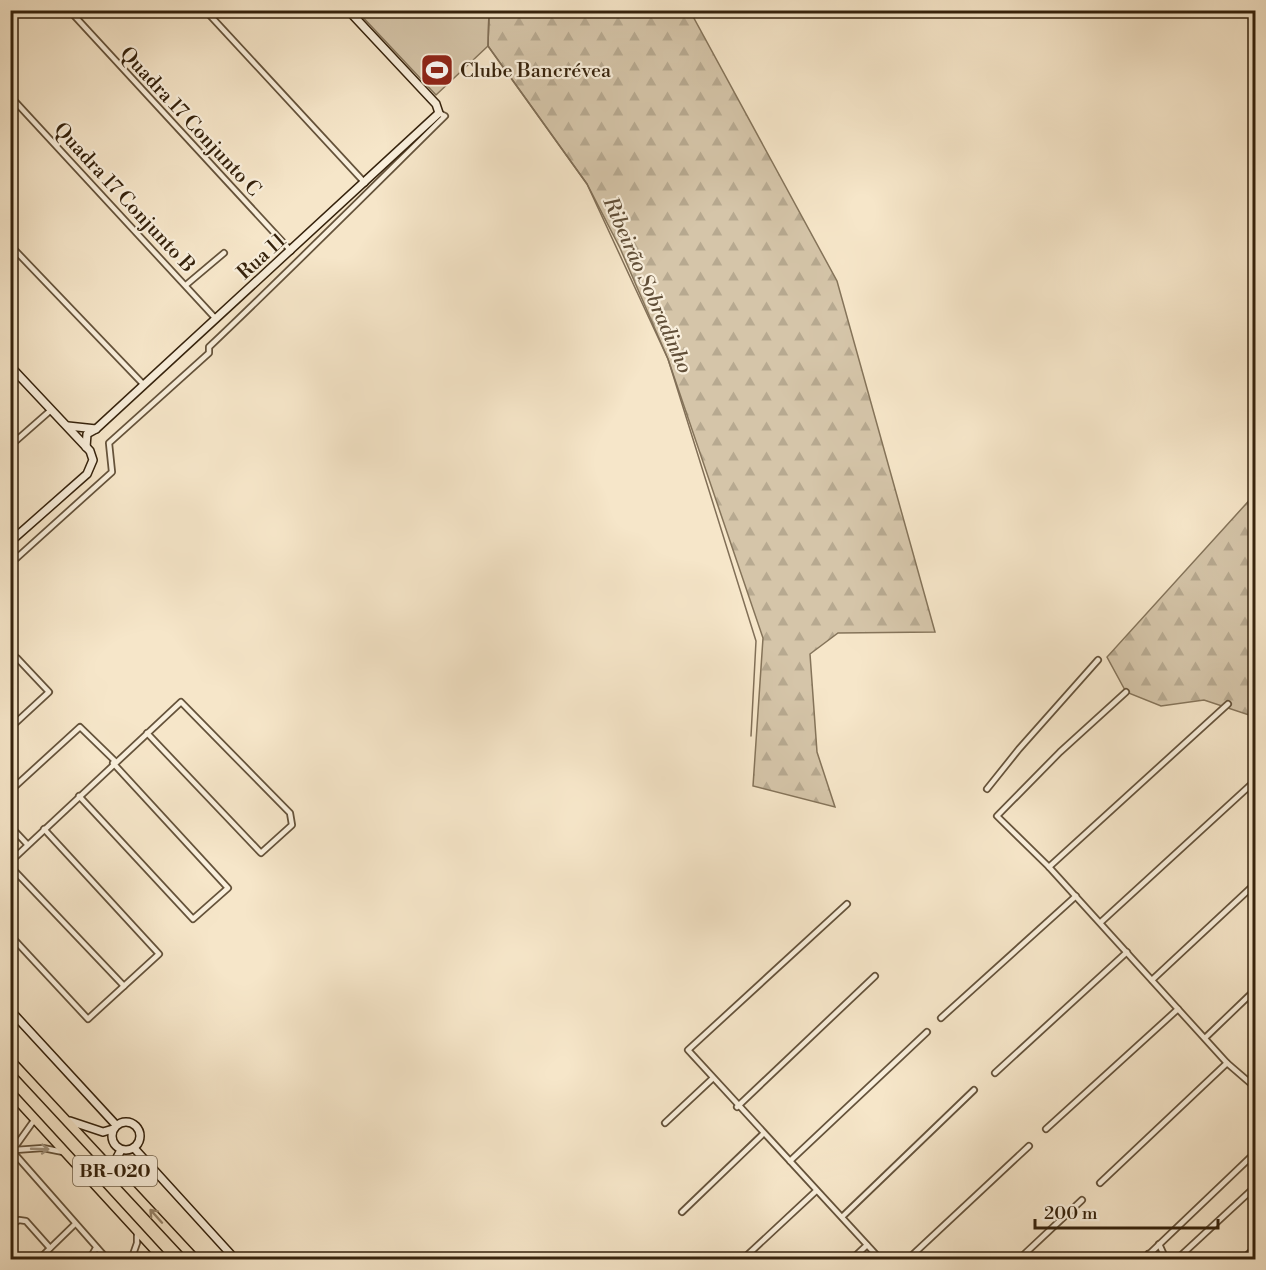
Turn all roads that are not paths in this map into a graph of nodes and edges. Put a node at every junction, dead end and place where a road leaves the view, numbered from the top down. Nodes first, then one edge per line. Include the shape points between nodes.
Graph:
1 (69, 10) edge
2 (205, 10) edge
3 (348, 10) edge
4 (10, 96) edge
5 (439, 113) junction
6 (365, 183) junction
7 (10, 245) edge
8 (291, 251) junction
9 (224, 253) dead end
10 (186, 285) junction
11 (216, 319) junction
12 (10, 366) edge
13 (144, 385) junction
14 (51, 410) junction
15 (68, 426) junction
16 (96, 429) junction
17 (10, 446) edge
18 (86, 447) junction
19 (10, 542) edge
20 (10, 564) edge
21 (11, 658) edge
22 (1098, 660) dead end
23 (1126, 693) dead end
24 (1228, 704) dead end
25 (10, 728) edge
26 (147, 734) junction
27 (114, 762) junction
28 (1256, 780) edge
29 (987, 789) dead end
30 (10, 791) edge
31 (80, 796) junction
32 (10, 826) edge
33 (44, 829) junction
34 (27, 844) junction
35 (10, 864) edge
36 (1049, 867) junction
37 (1256, 884) edge
38 (1076, 896) junction
39 (847, 904) dead end
40 (1101, 922) junction
41 (10, 935) edge
42 (1127, 952) junction
43 (875, 976) dead end
44 (1152, 980) junction
45 (124, 986) junction
46 (1256, 989) edge
47 (1178, 1009) junction
48 (10, 1010) edge
49 (941, 1018) dead end
50 (927, 1032) dead end
51 (1205, 1038) junction
52 (10, 1060) edge
53 (1227, 1063) junction
54 (995, 1073) dead end
55 (712, 1079) junction
56 (1256, 1088) edge
57 (974, 1090) dead end
58 (10, 1092) edge
59 (738, 1107) junction
60 (35, 1119) junction
61 (70, 1121) junction
62 (665, 1123) dead end
63 (115, 1127) junction
64 (1046, 1129) dead end
65 (763, 1134) junction
66 (1029, 1146) dead end
67 (134, 1148) junction
68 (121, 1150) junction
69 (13, 1152) edge
70 (65, 1152) junction
71 (1256, 1152) edge
72 (790, 1161) junction
73 (117, 1173) junction
74 (1100, 1183) dead end
75 (1256, 1186) edge
76 (816, 1191) junction
77 (1082, 1200) dead end
78 (682, 1212) dead end
79 (842, 1217) junction
80 (75, 1224) junction
81 (10, 1227) edge
82 (137, 1231) junction
83 (1159, 1244) junction
84 (867, 1245) junction
85 (1256, 1247) edge
86 (50, 1248) junction
87 (96, 1248) junction
88 (1148, 1254) junction
89 (38, 1260) edge
90 (89, 1260) edge
91 (108, 1260) edge
92 (131, 1260) edge
93 (164, 1260) edge
94 (196, 1260) edge
95 (236, 1260) edge
96 (742, 1260) edge
97 (851, 1260) edge
98 (880, 1260) edge
99 (907, 1260) edge
100 (1018, 1260) edge
101 (1143, 1260) edge
102 (1158, 1260) edge
103 (1175, 1260) edge
104 (1242, 1260) edge

1 - 8 street, Quadra 17 Conjunto C
2 - 6 street
3 - 5 street via 436,104
4 - 10 street, Quadra 17 Conjunto B
5 - 6 street, Rua 11
5 - 20 street via 445,116 302,260 208,346 209,353 109,443 112,472
6 - 8 street, Rua 11
7 - 13 street
8 - 11 street, Rua 11
9 - 10 street
10 - 11 street, Quadra 17 Conjunto B
11 - 13 street, Rua 11
12 - 14 street
13 - 16 street, Rua 11
14 - 15 street
14 - 17 street
15 - 16 street
15 - 18 street
16 - 18 street, Rua 11 via 85,437
18 - 19 street via 93,460 87,474
21 - 25 street via 16,658 49,692
22 - 29 street
23 - 36 street via 997,816
24 - 36 street
26 - 26 street via 261,853 290,829 290,813 185,703 180,702
26 - 27 street
27 - 30 street via 80,726
27 - 31 street
27 - 31 street via 228,888 193,919
28 - 40 street
31 - 33 street
32 - 34 street
33 - 34 street
33 - 45 street via 159,954
34 - 35 street
35 - 45 street
36 - 38 street
37 - 44 street
38 - 40 street
38 - 49 street
39 - 55 street via 688,1050
40 - 42 street
41 - 45 street via 88,1018
42 - 44 street
42 - 54 street
43 - 59 street
44 - 47 street
46 - 51 street
47 - 51 street
47 - 64 street
48 - 63 street
50 - 72 street
51 - 53 street
52 - 61 highway, BR-020
53 - 56 street
53 - 74 street
55 - 59 street
55 - 62 street
57 - 79 street
58 - 60 highway, BR-020
59 - 65 street
60 - 69 street
60 - 70 highway, BR-020
61 - 63 street via 103,1132
61 - 73 highway, BR-020
63 - 67 street via 125,1122 138,1128 140,1140
63 - 68 street via 112,1139
65 - 72 street
65 - 78 street
66 - 99 street
67 - 68 street
67 - 95 street
68 - 73 street via 114,1163
69 -> 70 street via 43,1148
69 - 80 street
70 - 82 highway, BR-020
71 - 83 street
72 - 76 street
94 -> 73 highway, BR-020
75 - 103 street
76 - 79 street
76 - 96 street
77 - 100 street
79 - 84 street
80 - 86 street
80 - 87 street
81 - 86 street via 16,1221 26,1221
82 - 92 street
82 - 93 highway, BR-020
83 - 88 street
83 - 103 street via 1164,1255
84 - 97 street
84 - 98 street
85 - 104 street
86 - 89 street
87 - 90 street
87 - 91 street
88 - 101 street
88 - 102 street

